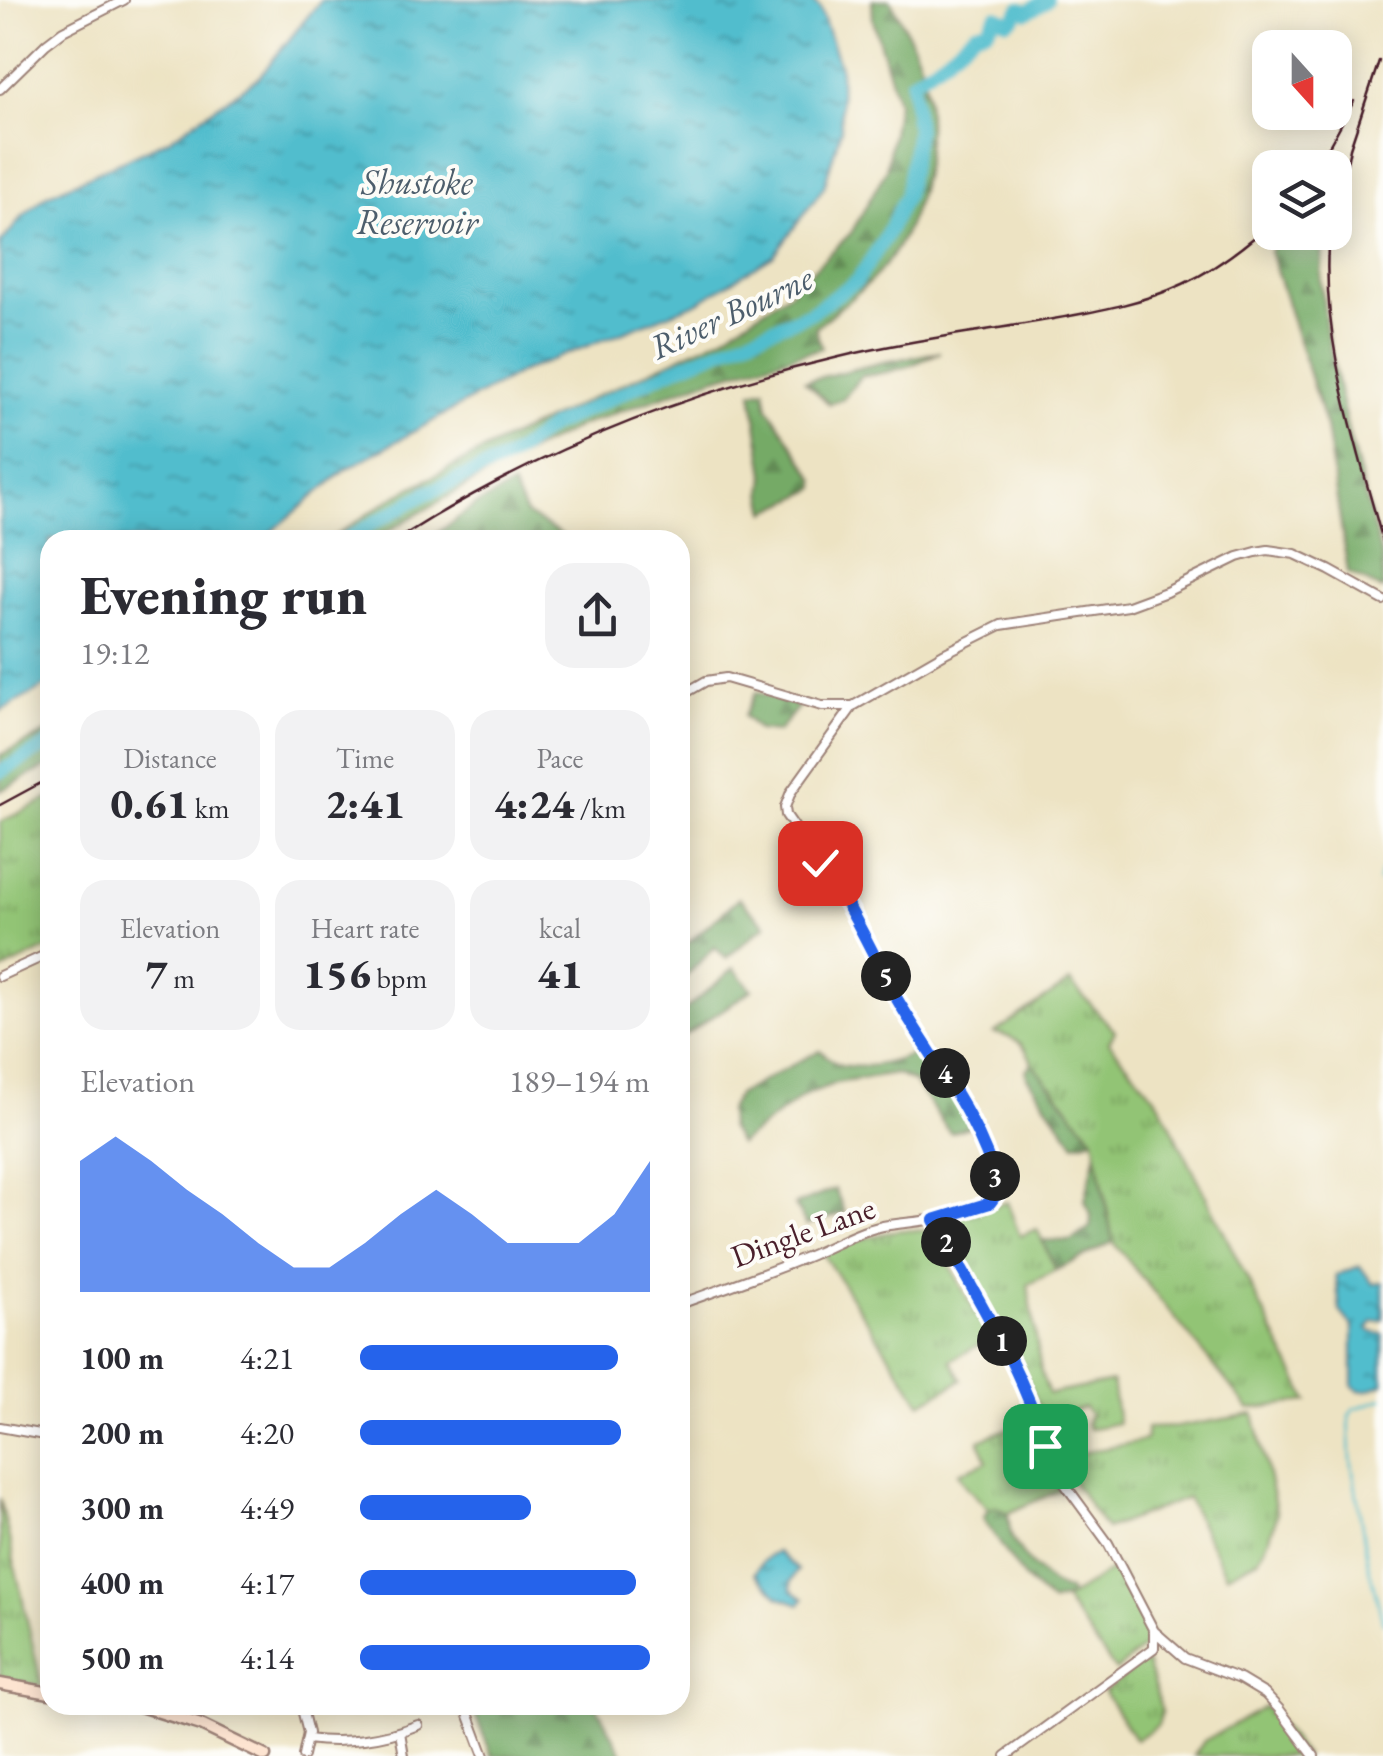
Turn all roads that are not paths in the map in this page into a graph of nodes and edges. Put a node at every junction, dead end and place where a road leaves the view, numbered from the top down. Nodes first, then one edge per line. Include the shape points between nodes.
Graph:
1 (124, 0) edge
2 (0, 89) edge
3 (1383, 600) edge
4 (690, 690) edge
5 (852, 706) junction
6 (834, 708) junction
7 (838, 729) junction
8 (40, 957) edge
9 (0, 976) edge
10 (934, 1220) junction
11 (690, 1300) edge
12 (0, 1426) edge
13 (40, 1434) edge
14 (1154, 1631) junction
15 (1169, 1645) junction
16 (1154, 1648) junction
17 (0, 1684) edge
18 (40, 1691) edge
19 (169, 1715) edge
20 (304, 1715) edge
21 (469, 1715) edge
22 (418, 1725) dead end
23 (400, 1732) junction
24 (307, 1740) junction
25 (266, 1756) edge
26 (303, 1756) edge
27 (404, 1756) edge
28 (484, 1756) edge
29 (1006, 1756) edge
30 (1314, 1756) edge

1 - 2 street via 54,38
3 - 5 street via 1295,554 1256,552 1128,606 1002,625
4 - 6 street via 726,678
5 - 6 street
5 - 7 street, Dingle Lane
6 - 7 street
7 - 10 street, Dingle Lane via 791,792 786,815 837,887 963,1102 999,1191 990,1203
8 - 9 street
10 - 11 street, Dingle Lane via 869,1230
10 - 14 street via 1017,1370 1056,1472 1108,1543
12 - 13 street
14 - 15 street
14 - 16 street
15 - 16 street
15 - 30 street via 1258,1689
16 - 29 street
17 - 18 main road
19 - 25 main road
20 - 24 street
21 - 28 street
22 - 23 street
23 - 24 street via 333,1743
23 - 27 street
24 - 26 street

